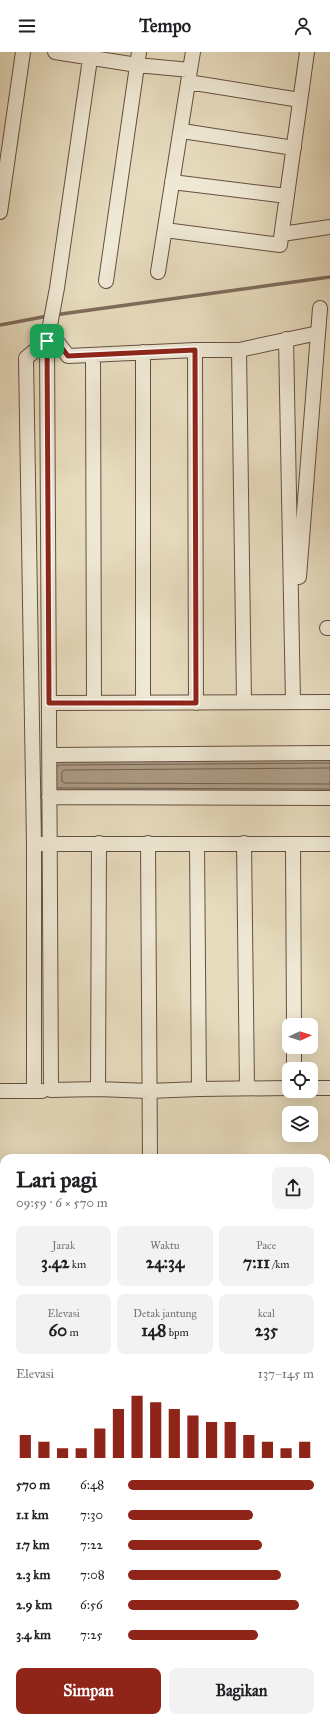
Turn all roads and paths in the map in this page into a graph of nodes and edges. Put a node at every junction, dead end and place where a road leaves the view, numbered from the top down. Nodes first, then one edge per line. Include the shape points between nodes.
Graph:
1 (23, 52) edge
2 (55, 52) edge
3 (193, 52) edge
4 (307, 52) edge
5 (91, 55) edge
6 (138, 58) edge
7 (189, 76) junction
8 (300, 100) junction
9 (182, 131) junction
10 (294, 148) junction
11 (172, 182) junction
12 (287, 196) junction
13 (0, 212) edge
14 (330, 227) edge
15 (165, 230) junction
16 (282, 234) junction
17 (158, 272) dead end
18 (106, 281) dead end
19 (320, 308) dead end
20 (49, 332) junction
21 (318, 333) junction
22 (286, 340) junction
23 (195, 350) junction
24 (238, 350) junction
25 (143, 352) junction
26 (93, 355) junction
27 (293, 659) junction
28 (244, 702) junction
29 (293, 702) junction
30 (330, 702) edge
31 (49, 703) junction
32 (94, 703) junction
33 (143, 703) junction
34 (196, 703) junction
35 (330, 753) edge
36 (49, 755) junction
37 (49, 796) junction
38 (330, 798) edge
39 (99, 843) junction
40 (148, 843) junction
41 (34, 844) junction
42 (49, 844) junction
43 (197, 844) junction
44 (244, 844) junction
45 (293, 844) junction
46 (330, 844) edge
47 (294, 1018) edge
48 (247, 1088) junction
49 (282, 1088) edge
50 (318, 1088) edge
51 (330, 1088) edge
52 (98, 1089) junction
53 (199, 1089) junction
54 (51, 1090) junction
55 (0, 1091) edge
56 (34, 1091) junction
57 (149, 1091) junction
58 (150, 1154) edge

1 - 13 street
2 - 5 street
3 - 7 street
4 - 8 street
5 - 6 street
5 - 20 street
6 - 7 street
6 - 18 street
7 - 8 street
7 - 9 street
8 - 10 street
9 - 10 street
9 - 11 street
10 - 12 street
11 - 12 street
11 - 15 street
12 - 16 street
14 - 16 street
15 - 16 street via 280,245
15 - 17 street
19 - 21 street
20 - 26 street via 68,356
20 - 31 street
20 - 41 street via 26,358
21 - 22 street
21 - 27 street
22 - 24 street
22 - 27 street
23 - 24 street
23 - 25 street
23 - 34 street
24 - 28 street
25 - 26 street
25 - 33 street
26 - 32 street
27 - 29 street
28 - 29 street
28 - 34 street
29 - 30 street
31 - 32 street
31 - 36 street
32 - 33 street
33 - 34 street
35 - 36 street
36 - 37 street
37 - 38 street
37 - 42 street
39 - 40 street
39 - 42 street
39 - 52 street
40 - 43 street
40 - 57 street
41 - 42 street
41 - 56 street
42 - 54 street
43 - 44 street
43 - 53 street
44 - 45 street
44 - 48 street
45 - 46 street
45 - 47 street
48 - 49 street
48 - 53 street
50 - 51 street
52 - 54 street
52 - 57 street
53 - 57 street
54 - 56 street
55 - 56 street
57 - 58 street

